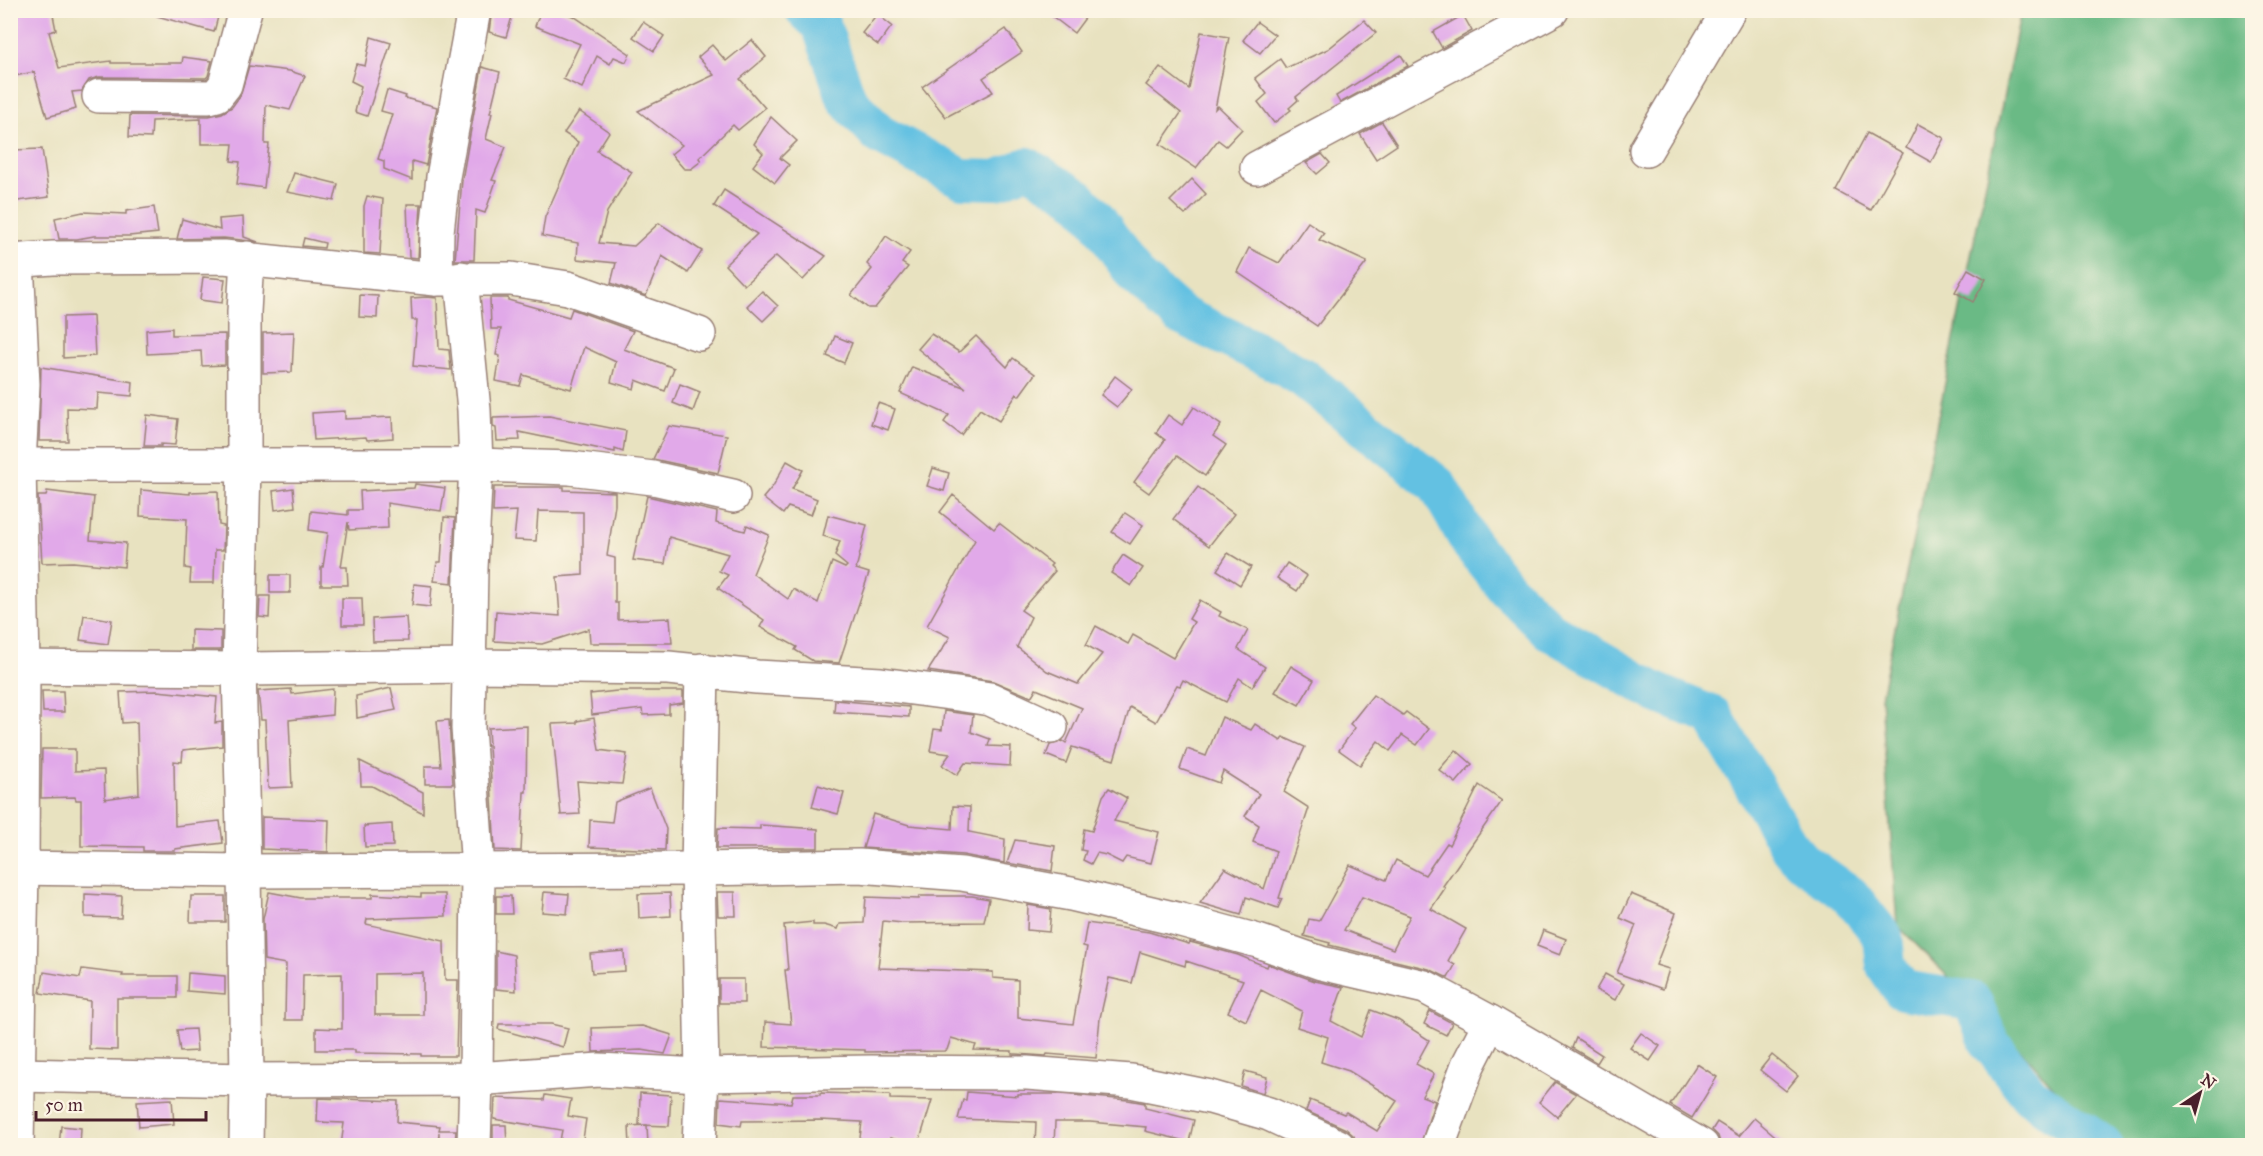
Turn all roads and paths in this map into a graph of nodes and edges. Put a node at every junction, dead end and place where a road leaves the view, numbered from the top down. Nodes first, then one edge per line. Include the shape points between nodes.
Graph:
1 (244, 10) edge
2 (1552, 10) edge
3 (1729, 10) edge
4 (466, 13) edge
5 (99, 96) dead end
6 (1646, 150) dead end
7 (1257, 168) dead end
8 (247, 258) junction
9 (14, 261) edge
10 (449, 279) junction
11 (699, 334) dead end
12 (15, 465) edge
13 (476, 465) junction
14 (244, 466) junction
15 (733, 496) dead end
16 (470, 666) junction
17 (17, 667) edge
18 (239, 669) junction
19 (702, 670) junction
20 (1051, 728) dead end
21 (16, 868) edge
22 (478, 869) junction
23 (698, 869) junction
24 (244, 871) junction
25 (1490, 1022) junction
26 (18, 1075) junction
27 (702, 1075) junction
28 (476, 1079) junction
29 (247, 1080) junction
30 (17, 1146) edge
31 (246, 1146) edge
32 (474, 1146) edge
33 (699, 1146) edge
34 (1338, 1146) edge
35 (1438, 1146) edge
36 (1702, 1146) edge

1 - 5 street via 225,85 217,95
2 - 7 street
3 - 6 street
4 - 10 street via 437,232
8 - 9 street
8 - 10 street
8 - 14 street
9 - 12 street via 22,384
10 - 11 street via 512,279 568,288
10 - 13 street via 474,410
12 - 14 street
12 - 17 street
13 - 14 street
13 - 15 street via 570,468 653,478
13 - 16 street
14 - 18 street
16 - 18 street
16 - 19 street
16 - 22 street via 468,728
17 - 18 street
17 - 21 street
18 - 24 street
19 - 20 street via 968,695 990,699
19 - 23 street
21 - 24 street
21 - 26 street
22 - 23 street
22 - 24 street
22 - 28 street
23 - 25 street via 859,866 962,874 1071,894 1258,941 1321,963 1425,987
23 - 27 street
24 - 29 street
25 - 35 street via 1468,1065
25 - 36 street
26 - 29 street
26 - 30 street
27 - 28 street via 599,1070
27 - 33 street
27 - 34 street via 1027,1073 1131,1081 1269,1114
28 - 29 street
28 - 32 street
29 - 31 street

